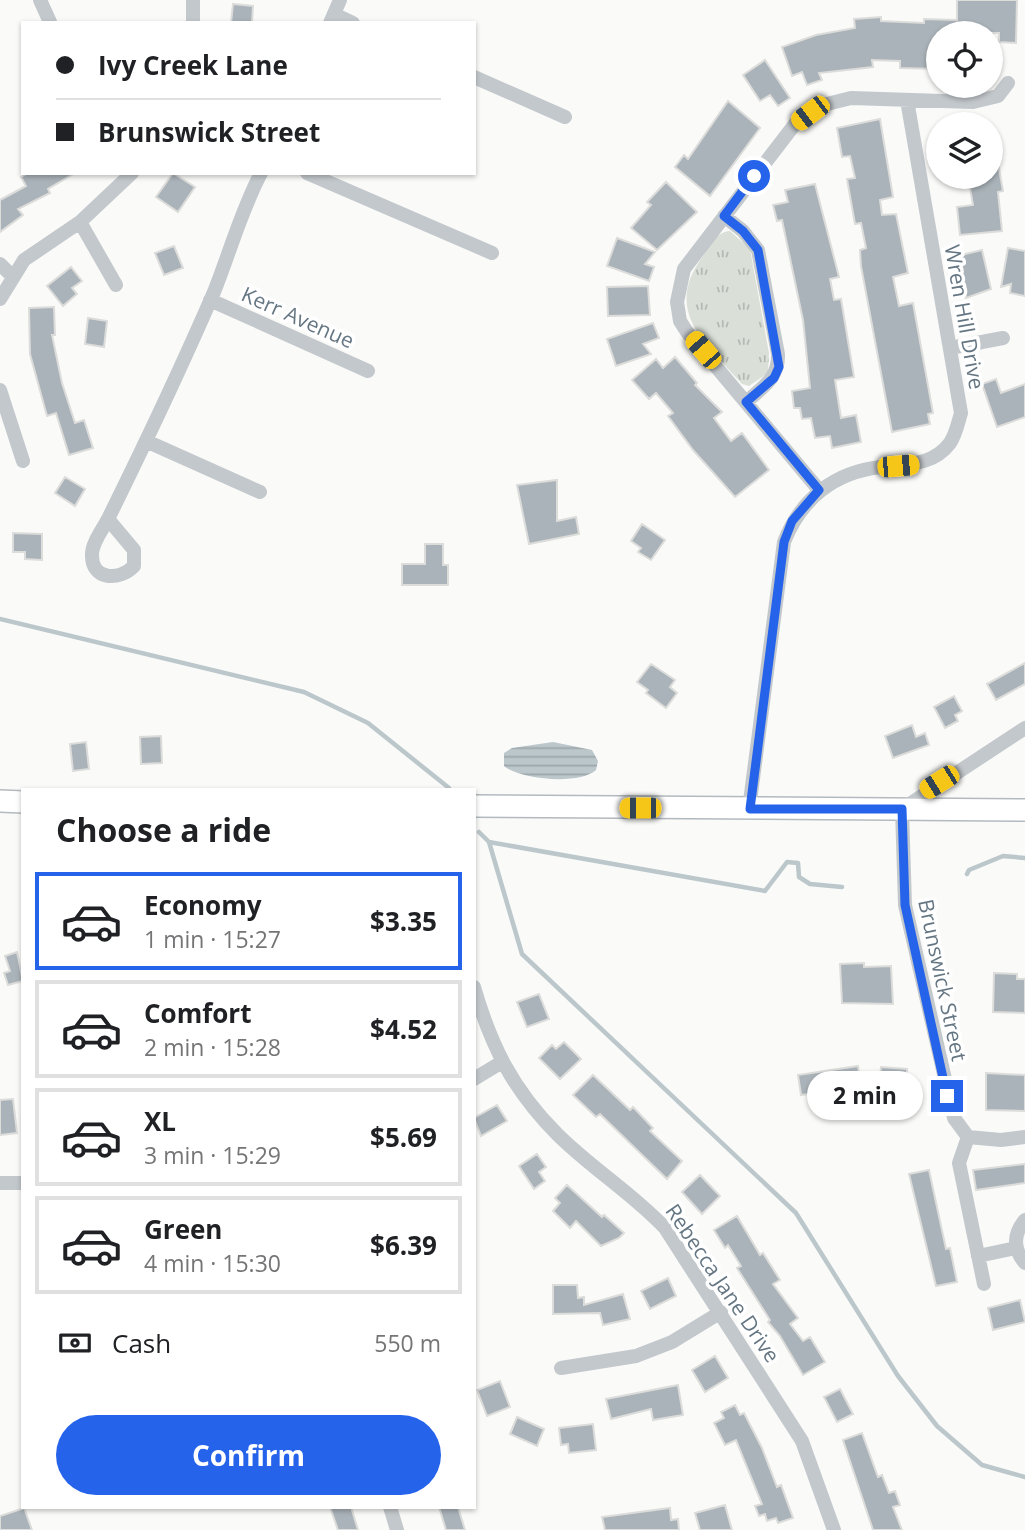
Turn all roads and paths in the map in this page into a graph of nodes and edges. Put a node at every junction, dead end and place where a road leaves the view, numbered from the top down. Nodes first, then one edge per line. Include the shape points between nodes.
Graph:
1 (40, 0) edge
2 (193, 0) edge
3 (341, 0) edge
4 (332, 19) edge
5 (50, 21) edge
6 (193, 21) edge
7 (476, 78) edge
8 (1008, 83) dead end
9 (907, 100) junction
10 (565, 117) dead end
11 (130, 175) edge
12 (260, 175) edge
13 (312, 175) edge
14 (724, 216) junction
15 (80, 222) junction
16 (492, 253) dead end
17 (0, 264) edge
18 (12, 276) junction
19 (116, 285) dead end
20 (0, 299) edge
21 (210, 300) junction
22 (1003, 338) dead end
23 (950, 348) junction
24 (368, 371) dead end
25 (0, 390) edge
26 (746, 402) junction
27 (146, 441) junction
28 (23, 461) dead end
29 (819, 490) junction
30 (260, 492) dead end
31 (108, 519) dead end
32 (1025, 728) edge
33 (0, 801) edge
34 (21, 802) edge
35 (476, 806) edge
36 (750, 809) junction
37 (902, 809) junction
38 (1025, 810) edge
39 (476, 994) edge
40 (502, 1062) junction
41 (476, 1078) edge
42 (968, 1137) junction
43 (1025, 1137) edge
44 (0, 1183) edge
45 (21, 1183) edge
46 (1025, 1220) edge
47 (1016, 1248) junction
48 (978, 1256) junction
49 (1025, 1263) edge
50 (984, 1284) dead end
51 (720, 1312) junction
52 (561, 1368) dead end
53 (391, 1509) edge
54 (397, 1530) edge
55 (834, 1530) edge

1 - 5 street
2 - 6 street
3 - 4 street
7 - 10 street
8 - 9 street via 998,96 973,102
9 - 14 street via 851,98 810,113 795,124
9 - 23 street, Wren Hill Drive
11 - 15 street
12 - 21 street, Kerr Avenue
13 - 16 street
14 - 26 street via 758,250 778,354 774,378
14 - 26 street via 684,270 677,302 687,332
15 - 18 street via 24,260
15 - 19 street
17 - 18 street
18 - 20 street
21 - 24 street, Kerr Avenue
21 - 27 street, Kerr Avenue
22 - 23 street
23 - 29 street, Wren Hill Drive via 961,413 949,444 920,464 850,473
25 - 28 street
26 - 29 street
27 - 30 street
27 - 31 street, Kerr Avenue
29 - 36 street, Wren Hill Drive via 792,521 784,542
32 - 37 street
33 - 34 main road
35 - 36 main road
36 - 37 main road
37 - 38 main road
37 - 42 street, Brunswick Street via 901,866 912,949 950,1108
39 - 40 street, Rebecca Jane Drive via 488,1036
40 - 41 street
40 - 51 street, Rebecca Jane Drive via 524,1097 558,1135 665,1228
42 - 43 street
42 - 48 street via 959,1163
44 - 45 street
46 - 47 street via 1017,1231
47 - 48 street
47 - 49 street
48 - 50 street
51 - 52 street via 672,1342 636,1356
51 - 55 street, Rebecca Jane Drive via 802,1441
53 - 54 street

